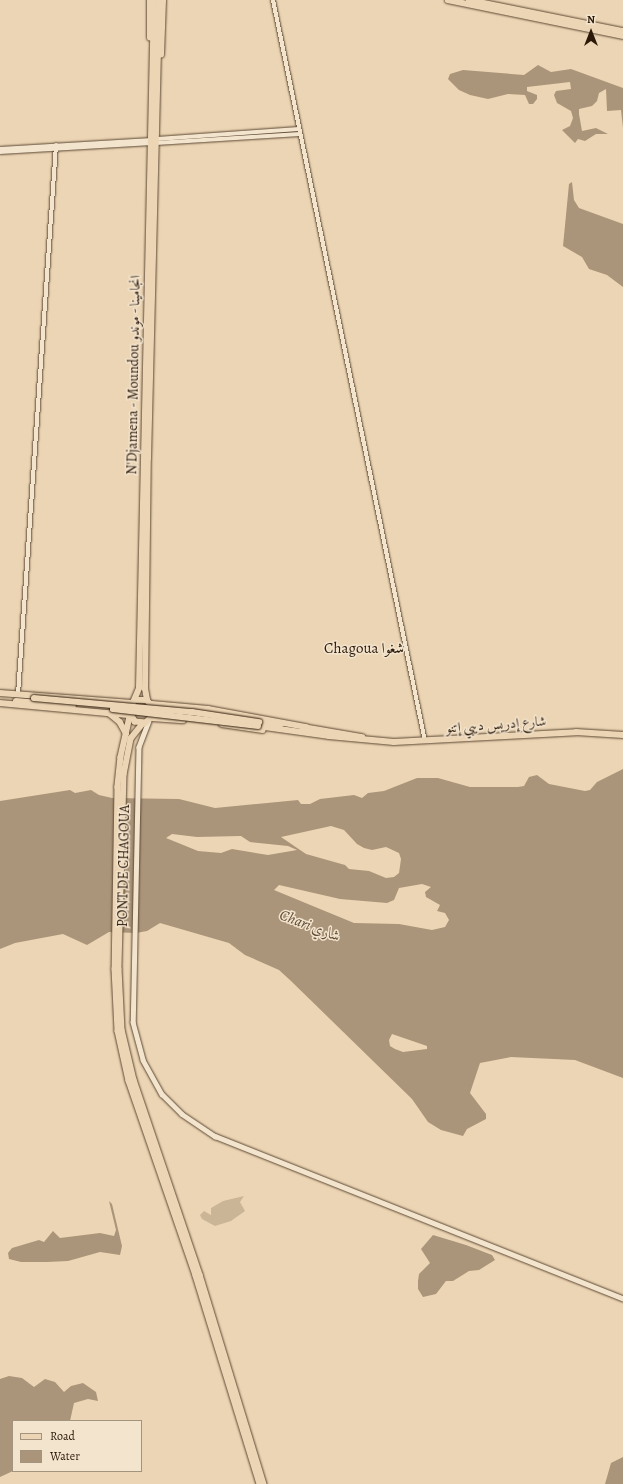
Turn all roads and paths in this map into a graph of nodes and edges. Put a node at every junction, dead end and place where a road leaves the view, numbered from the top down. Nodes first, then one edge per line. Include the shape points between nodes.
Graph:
1 (150, 0) edge
2 (154, 0) edge
3 (159, 0) edge
4 (163, 0) edge
5 (273, 0) edge
6 (448, 0) edge
7 (469, 0) edge
8 (623, 32) edge
9 (623, 36) edge
10 (156, 50) junction
11 (155, 69) junction
12 (299, 131) junction
13 (154, 141) junction
14 (56, 147) junction
15 (0, 150) edge
16 (0, 694) edge
17 (18, 694) junction
18 (34, 701) junction
19 (0, 702) edge
20 (134, 702) junction
21 (150, 702) junction
22 (106, 712) junction
23 (130, 716) junction
24 (151, 720) junction
25 (143, 724) junction
26 (305, 730) junction
27 (126, 733) junction
28 (623, 735) edge
29 (425, 741) junction
30 (121, 787) junction
31 (117, 942) junction
32 (623, 1298) edge
33 (260, 1484) edge
34 (264, 1484) edge

1 - 11 main road
2 - 10 main road
3 - 10 main road
4 - 11 main road via 162,44
5 - 12 street
6 - 9 main road
7 - 8 main road
10 - 11 main road
11 - 13 main road
12 - 13 street
12 - 29 street
13 - 14 street
13 - 20 main road, N'Djamena - Moundou انجامينا - موندو via 139,688
13 - 21 main road, N'Djamena - Moundou انجامينا - موندو via 145,689
14 - 15 street
14 - 17 street
16 - 17 main road
16 - 18 main road
17 - 20 main road
18 - 19 main road
18 - 26 main road, شارع إدريس ديبي إتنو, bridge
19 - 22 main road
20 - 21 main road
20 - 23 main road
21 - 24 main road via 154,711
21 - 26 main road via 208,709
22 - 23 main road
22 - 27 main road via 120,722
23 - 25 main road via 135,722
23 - 27 main road
24 - 25 main road
24 - 26 main road
24 - 32 main road, PONT DE CHAGOUA via 139,742 133,1022 143,1060 162,1094 199,1127 215,1136
25 - 30 main road via 133,735 128,747
26 - 29 main road, شارع إدريس ديبي إتنو via 371,740
27 - 30 main road
28 - 29 main road, شارع إدريس ديبي إتنو via 576,732
30 - 31 main road
31 - 33 main road via 114,998 124,1063 196,1276
31 - 34 main road via 119,1006 128,1062 200,1275

